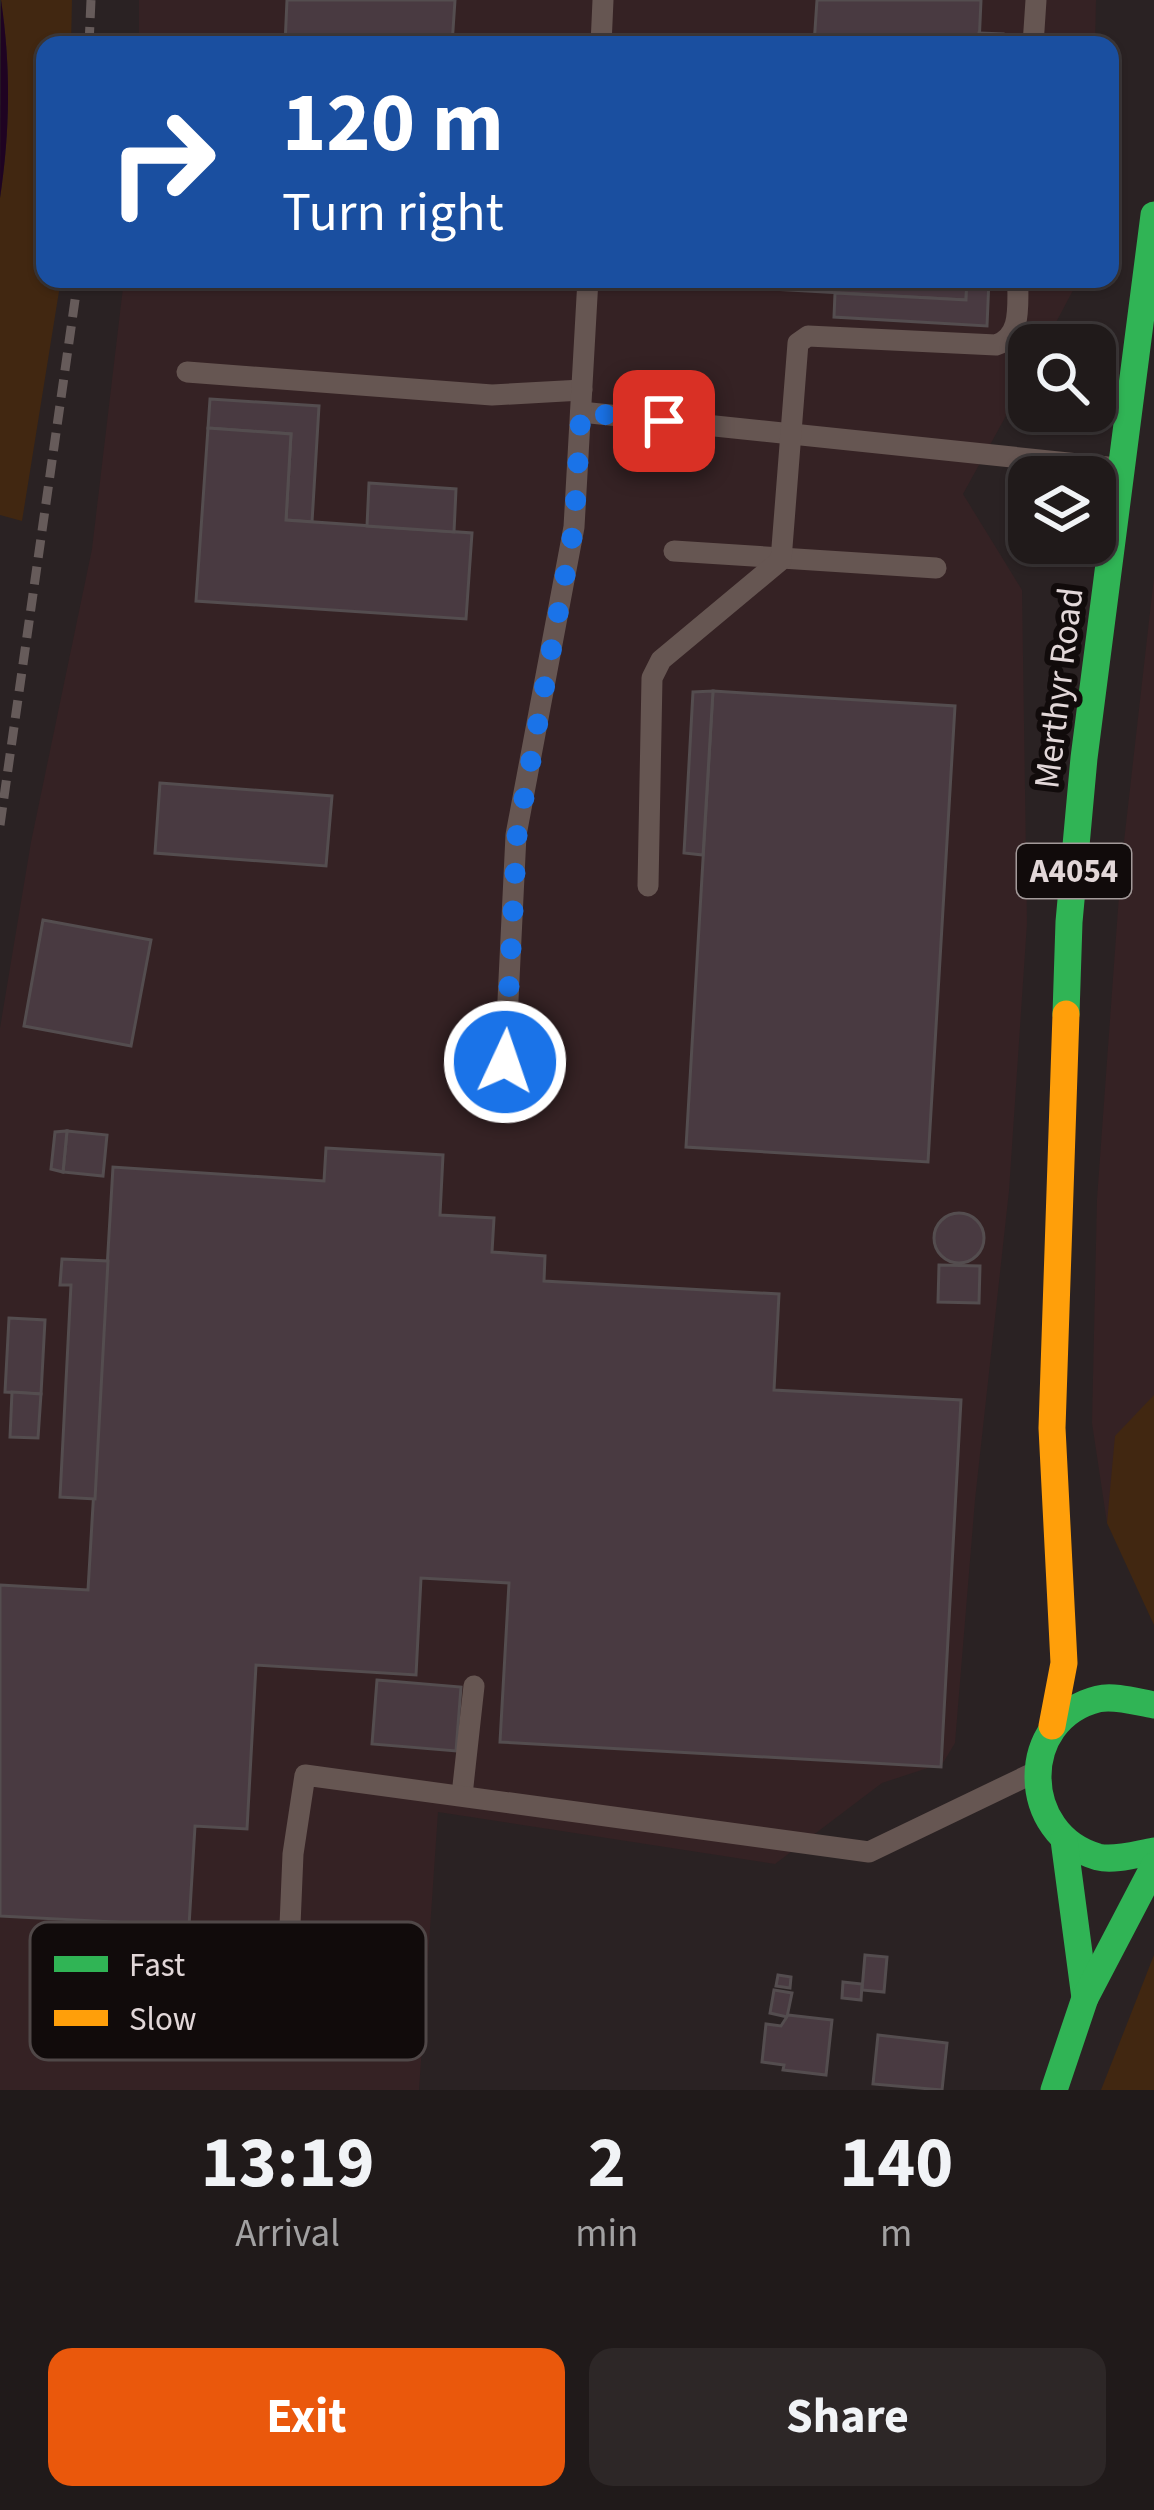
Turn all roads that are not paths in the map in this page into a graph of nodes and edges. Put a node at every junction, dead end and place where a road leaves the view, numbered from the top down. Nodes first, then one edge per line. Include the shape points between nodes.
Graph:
1 (603, 0) edge
2 (1036, 0) edge
3 (601, 36) edge
4 (1034, 36) edge
5 (1154, 215) edge
6 (587, 288) edge
7 (1017, 288) edge
8 (187, 372) dead end
9 (581, 401) junction
10 (789, 434) junction
11 (1124, 469) junction
12 (674, 551) dead end
13 (781, 560) junction
14 (935, 568) dead end
15 (648, 886) dead end
16 (505, 1062) dead end
17 (1058, 1532) junction
18 (1091, 1608) dead end
19 (1123, 1670) dead end
20 (474, 1687) dead end
21 (1154, 1705) edge
22 (1052, 1726) junction
23 (1034, 1772) junction
24 (462, 1796) junction
25 (1064, 1840) junction
26 (1154, 1851) edge
27 (1154, 1866) edge
28 (290, 1922) edge
29 (1085, 1998) junction
30 (1054, 2090) edge

1 - 3 lane
2 - 4 lane
5 - 11 main road, Merthyr Road / A4054
6 - 9 lane
7 - 10 lane via 1015,332 996,345 808,336 798,343
8 - 9 lane
9 - 10 lane
9 - 16 lane via 574,527 517,836
10 - 11 lane
10 - 13 lane
11 - 17 main road, Merthyr Road / A4054 via 1069,922 1052,1428
12 - 13 lane
13 - 14 lane
13 - 15 lane via 661,660 652,678
17 - 18 main road, Merthyr Road / A4054
17 - 22 main road, Merthyr Road / A4054 via 1064,1664
19 - 21 main road
20 - 24 lane
21 - 22 main road via 1100,1697
22 - 23 main road, Merthyr Road
23 - 24 lane via 868,1852
23 - 25 main road via 1042,1809
24 - 28 lane via 305,1775
25 - 26 main road via 1106,1859
25 - 29 main road
27 - 29 main road
29 - 30 main road

